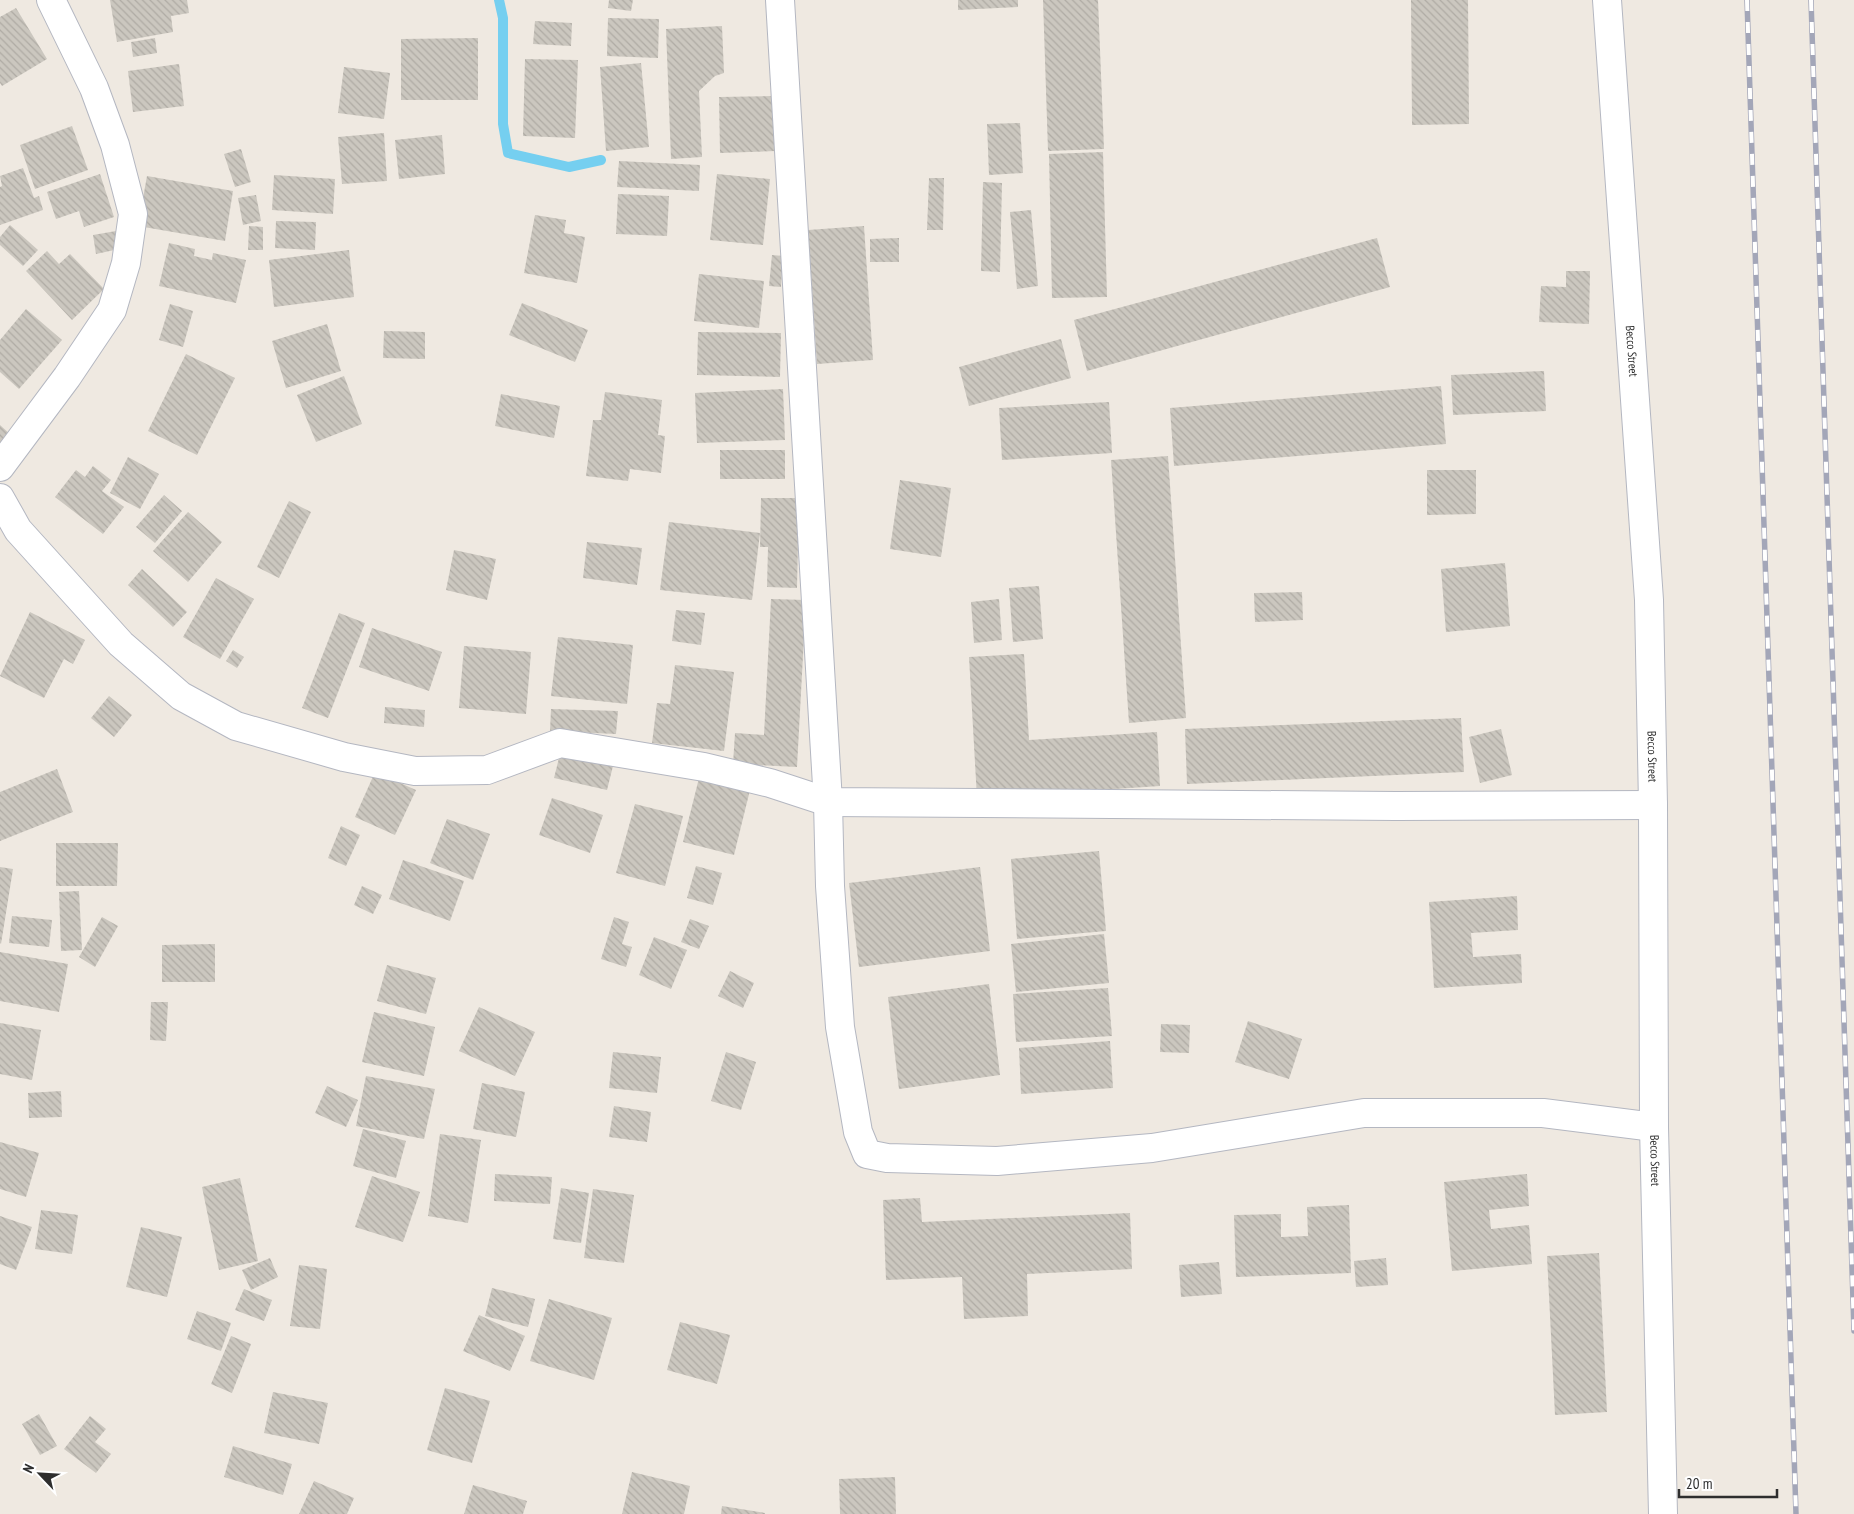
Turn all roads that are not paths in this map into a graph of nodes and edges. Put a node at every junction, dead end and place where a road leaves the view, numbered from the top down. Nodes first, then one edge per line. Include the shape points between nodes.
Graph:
1 (50, 0) edge
2 (780, 0) edge
3 (1607, 0) edge
4 (0, 467) edge
5 (0, 498) edge
6 (828, 802) junction
7 (1653, 805) junction
8 (1654, 1127) junction
9 (1663, 1514) edge

1 - 4 street via 94,88 116,145 133,214 126,263 112,310 68,377
2 - 6 street
3 - 7 street, Becco Street via 1649,600
5 - 6 street via 18,530 121,644 181,696 236,726 344,758 415,772 487,770 560,743 704,767 770,783
6 - 7 street
6 - 8 street via 840,1027 858,1132 866,1154 887,1158 996,1161 1152,1148 1364,1113 1543,1113
7 - 8 street, Becco Street
8 - 9 street, Becco Street

